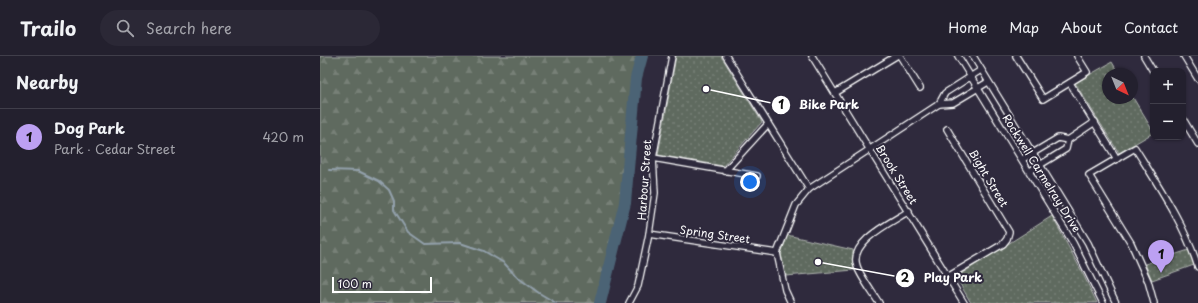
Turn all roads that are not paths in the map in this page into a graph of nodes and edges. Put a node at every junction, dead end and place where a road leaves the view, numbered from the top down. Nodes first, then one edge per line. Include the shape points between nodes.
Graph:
1 (672, 56) edge
2 (726, 56) edge
3 (812, 56) edge
4 (896, 56) edge
5 (900, 56) edge
6 (958, 56) edge
7 (973, 56) edge
8 (1016, 56) edge
9 (1077, 56) edge
10 (1144, 56) edge
11 (1184, 56) edge
12 (1151, 68) edge
13 (981, 70) junction
14 (971, 77) junction
15 (1198, 79) edge
16 (988, 82) junction
17 (1070, 83) junction
18 (920, 88) dead end
19 (978, 89) junction
20 (835, 93) junction
21 (939, 104) junction
22 (1095, 122) junction
23 (768, 124) junction
24 (1186, 124) edge
25 (947, 129) dead end
26 (1068, 140) junction
27 (1197, 141) edge
28 (870, 149) junction
29 (1033, 153) junction
30 (653, 158) junction
31 (1023, 159) junction
32 (1117, 159) junction
33 (1040, 164) junction
34 (725, 171) junction
35 (1030, 171) junction
36 (757, 176) dead end
37 (809, 189) junction
38 (908, 211) junction
39 (649, 234) junction
40 (777, 253) junction
41 (1198, 267) edge
42 (949, 276) junction
43 (629, 303) edge
44 (791, 303) edge
45 (879, 303) edge
46 (964, 303) edge
47 (1103, 303) edge
48 (1116, 303) edge
49 (1154, 303) edge

1 - 30 street, Harbour Street
2 - 23 street
3 - 20 street, Brook Street
4 - 20 street
5 - 18 street
6 - 14 street, Rockwell Carmelray Drive
7 - 13 street, Rockwell Carmelray Drive
8 - 17 street via 1043,99
9 - 17 street via 1087,72
10 - 12 street
11 - 15 street
13 - 14 street
13 - 16 street, Rockwell Carmelray Drive
14 - 19 street, Rockwell Carmelray Drive
14 - 21 street via 945,93
16 - 19 street
16 - 29 street, Rockwell Carmelray Drive
17 - 22 street
19 - 21 street via 953,103
19 - 31 street, Rockwell Carmelray Drive
20 - 28 street, Brook Street
21 - 28 street
22 - 26 street
22 - 32 street
23 - 34 street
23 - 37 street
24 - 27 street
25 - 42 street, Bight Street via 1009,232 1003,244
26 - 29 street via 1058,138
26 - 33 street via 1066,149
28 - 37 street
28 - 38 street, Brook Street
29 - 31 street
29 - 33 street, Rockwell Carmelray Drive
30 - 34 street
30 - 39 street, Harbour Street via 655,193
31 - 35 street, Rockwell Carmelray Drive
32 - 41 street via 1135,148 1167,199 1194,253
32 - 49 street via 1089,175 1131,243 1148,281
33 - 35 street
33 - 48 street, Rockwell Carmelray Drive via 1088,243
34 - 36 street
35 - 47 street, Rockwell Carmelray Drive via 1074,244
37 - 40 street via 796,205
38 - 42 street, Brook Street
38 - 45 street via 866,239 856,256 856,265
39 - 40 street, Spring Street
39 - 43 street, Harbour Street via 638,286
40 - 44 street via 785,290
42 - 46 street, Brook Street

